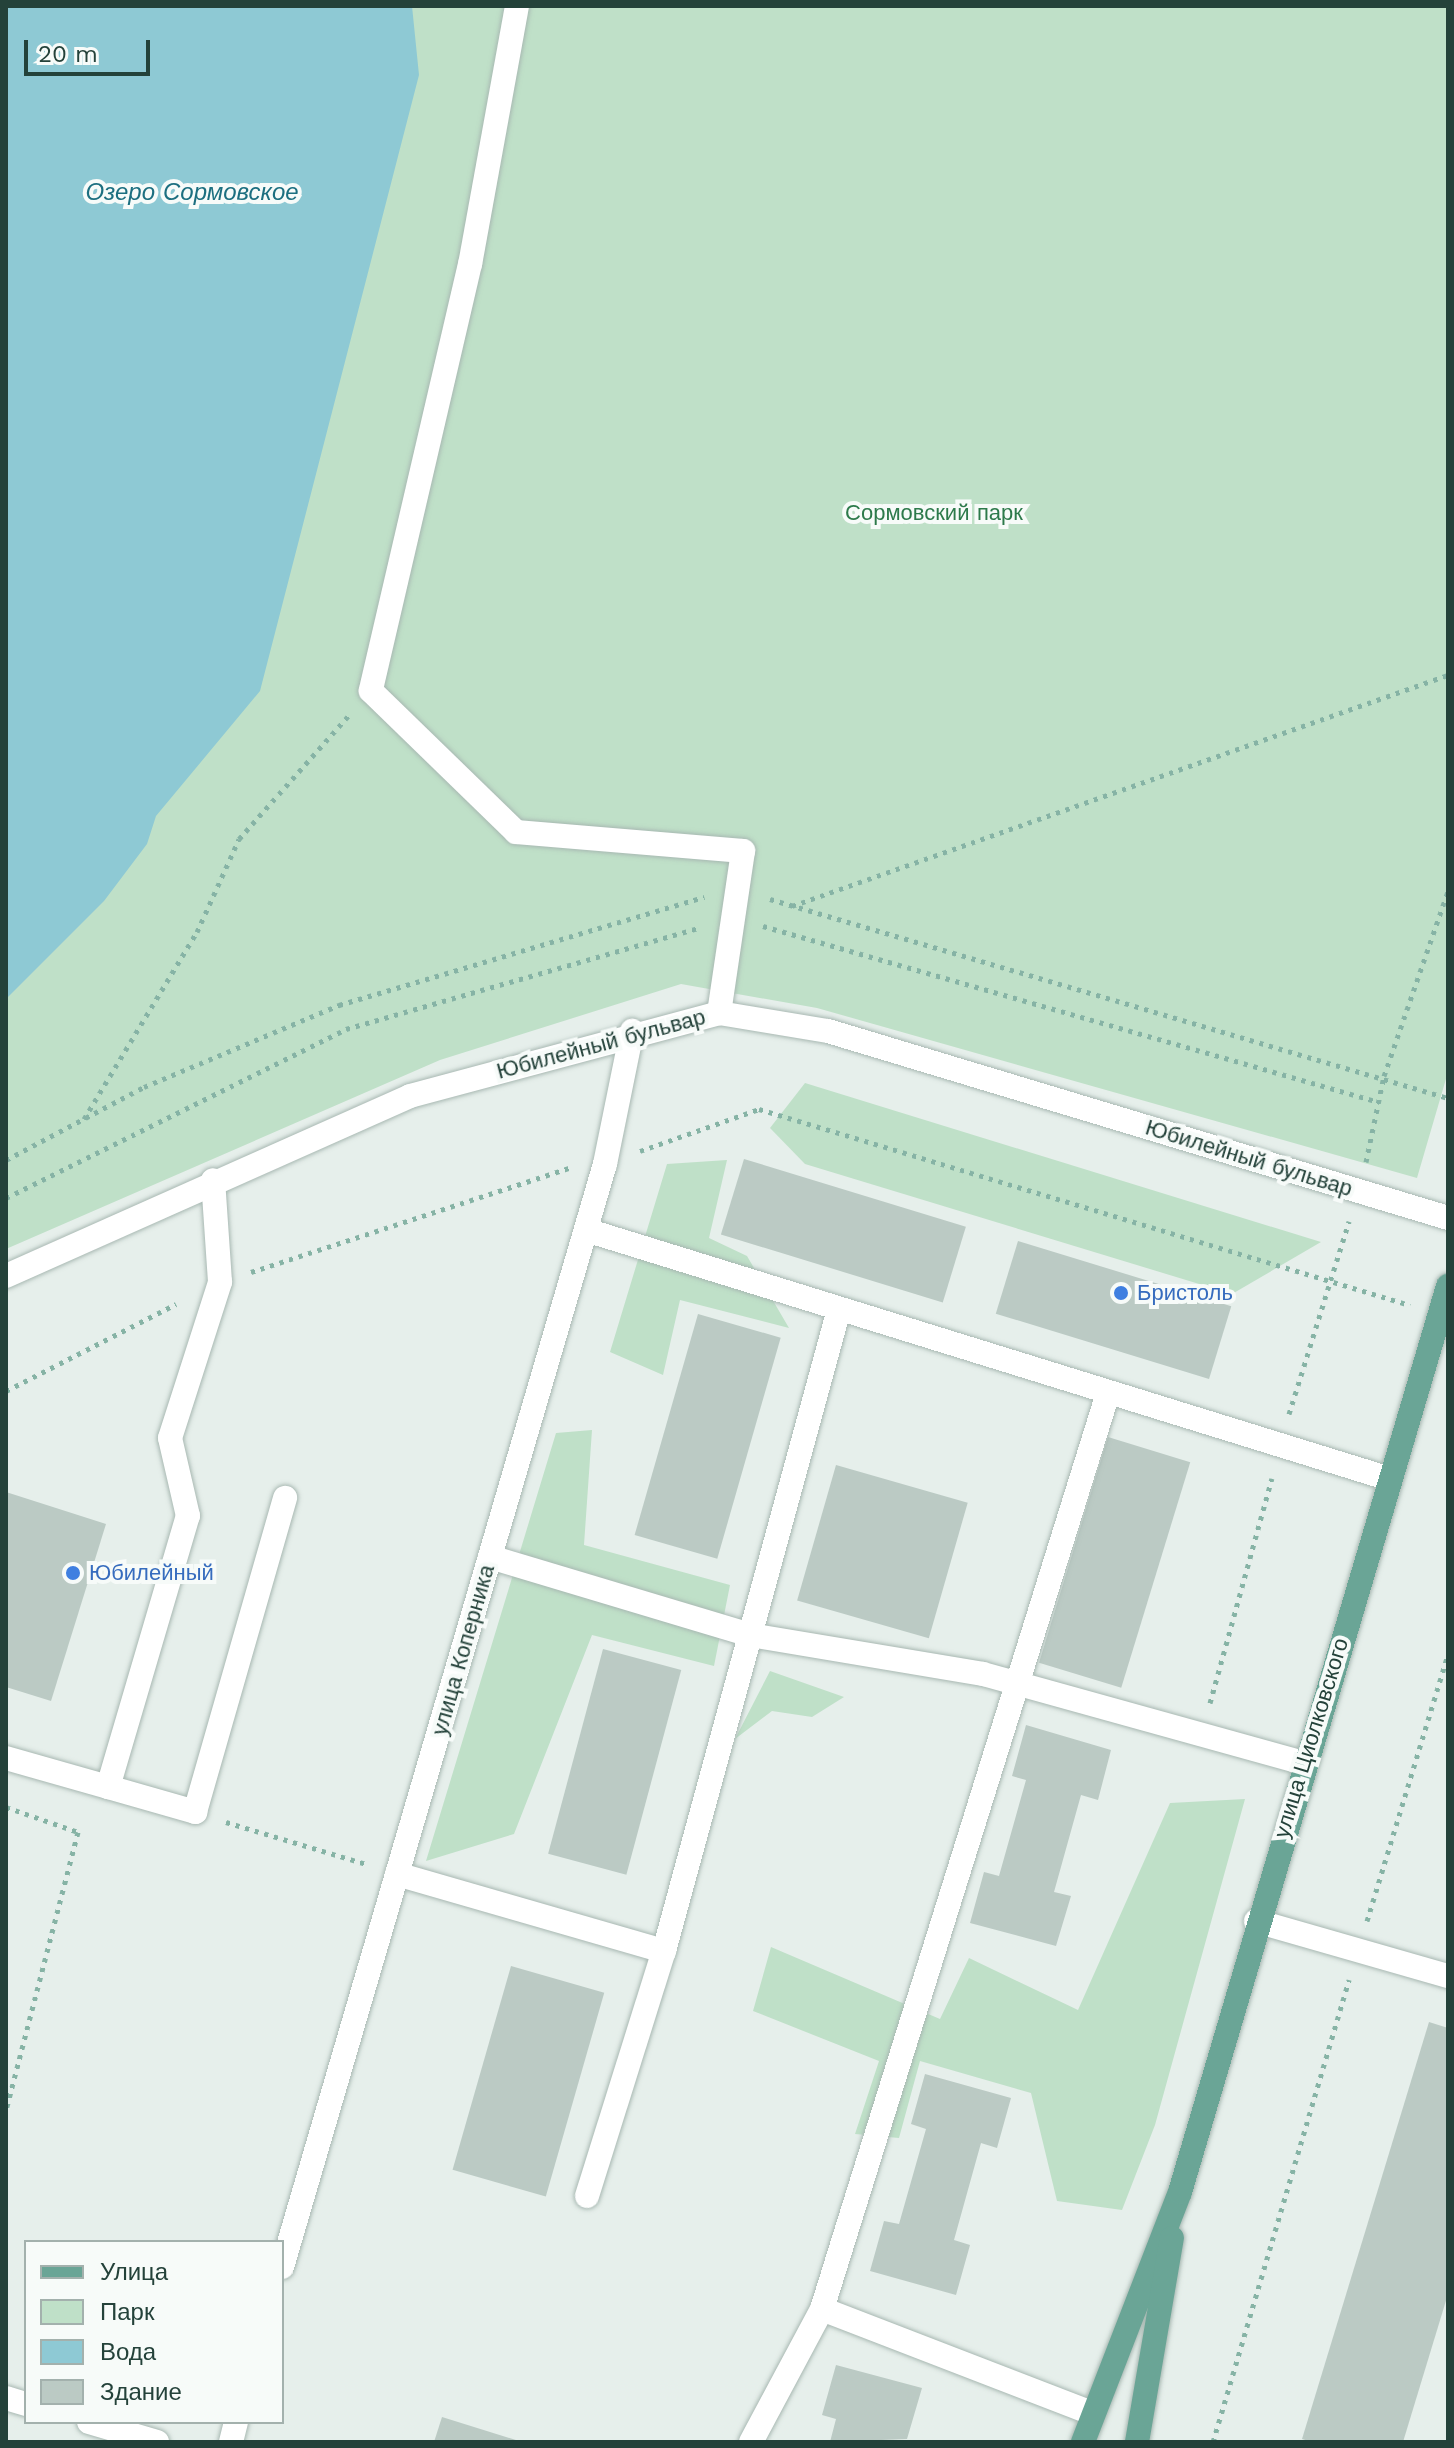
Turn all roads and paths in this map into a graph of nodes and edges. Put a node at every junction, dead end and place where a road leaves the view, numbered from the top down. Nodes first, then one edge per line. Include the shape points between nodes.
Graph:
1 (517, 6) edge
2 (1448, 675) edge
3 (371, 691) junction
4 (1448, 891) edge
5 (790, 907) dead end
6 (719, 1013) junction
7 (632, 1031) junction
8 (84, 1119) dead end
9 (605, 1164) junction
10 (213, 1180) junction
11 (1360, 1192) junction
12 (1448, 1218) edge
13 (586, 1230) junction
14 (6, 1276) edge
15 (1326, 1281) junction
16 (220, 1282) junction
17 (1448, 1286) edge
18 (839, 1309) junction
19 (1439, 1314) junction
20 (6, 1391) edge
21 (1108, 1393) junction
22 (1280, 1447) junction
23 (1390, 1479) junction
24 (285, 1498) dead end
25 (490, 1557) junction
26 (750, 1635) junction
27 (1448, 1654) edge
28 (1014, 1683) junction
29 (1201, 1734) junction
30 (6, 1758) edge
31 (1304, 1763) junction
32 (108, 1787) junction
33 (6, 1807) edge
34 (195, 1812) junction
35 (397, 1874) junction
36 (1256, 1921) junction
37 (664, 1951) junction
38 (1358, 1951) junction
39 (1448, 1976) edge
40 (6, 2110) edge
41 (1180, 2192) junction
42 (587, 2196) dead end
43 (284, 2260) edge
44 (822, 2309) junction
45 (1092, 2413) junction
46 (96, 2424) edge
47 (157, 2442) edge
48 (751, 2442) edge
49 (1083, 2442) edge
50 (1137, 2442) edge
51 (1213, 2442) edge

1 - 3 street via 470,264
2 - 5 path
3 - 6 street via 516,832 743,851
3 - 8 path via 239,839 197,932
4 - 11 path via 1384,1076
6 - 7 street, Юбилейный бульвар
6 - 11 street, Юбилейный бульвар via 828,1031
7 - 9 street, улица Коперника
7 - 10 street, Юбилейный бульвар via 410,1096
9 - 13 street, улица Коперника
9 - 15 path via 759,1109
9 - 16 path via 553,1168
10 - 14 street, Юбилейный бульвар
10 - 16 street
11 - 12 street, Юбилейный бульвар
11 - 15 path
13 - 18 street
13 - 25 street, улица Коперника
15 - 19 path
15 - 22 path
16 - 20 path
16 - 32 street via 170,1438 188,1516
17 - 19 main road, улица Циолковского
18 - 21 street
18 - 26 street
19 - 23 main road, улица Циолковского
21 - 22 street
21 - 28 street
22 - 23 street
22 - 29 path
23 - 31 main road, улица Циолковского
24 - 34 street
25 - 26 street
25 - 35 street, улица Коперника
26 - 28 street
26 - 37 street
27 - 38 path
28 - 29 street
28 - 44 street
29 - 31 street
30 - 32 street
31 - 36 main road, улица Циолковского
32 - 34 street
33 - 40 path via 78,1832
34 - 35 path
35 - 37 street
35 - 43 street, улица Коперника
36 - 38 street
36 - 41 main road, улица Циолковского
37 - 42 street
38 - 39 street
38 - 51 path
41 - 45 main road, улица Циолковского
41 - 50 main road, улица Циолковского
44 - 45 street
44 - 48 street
45 - 49 main road, улица Циолковского
46 - 47 street

